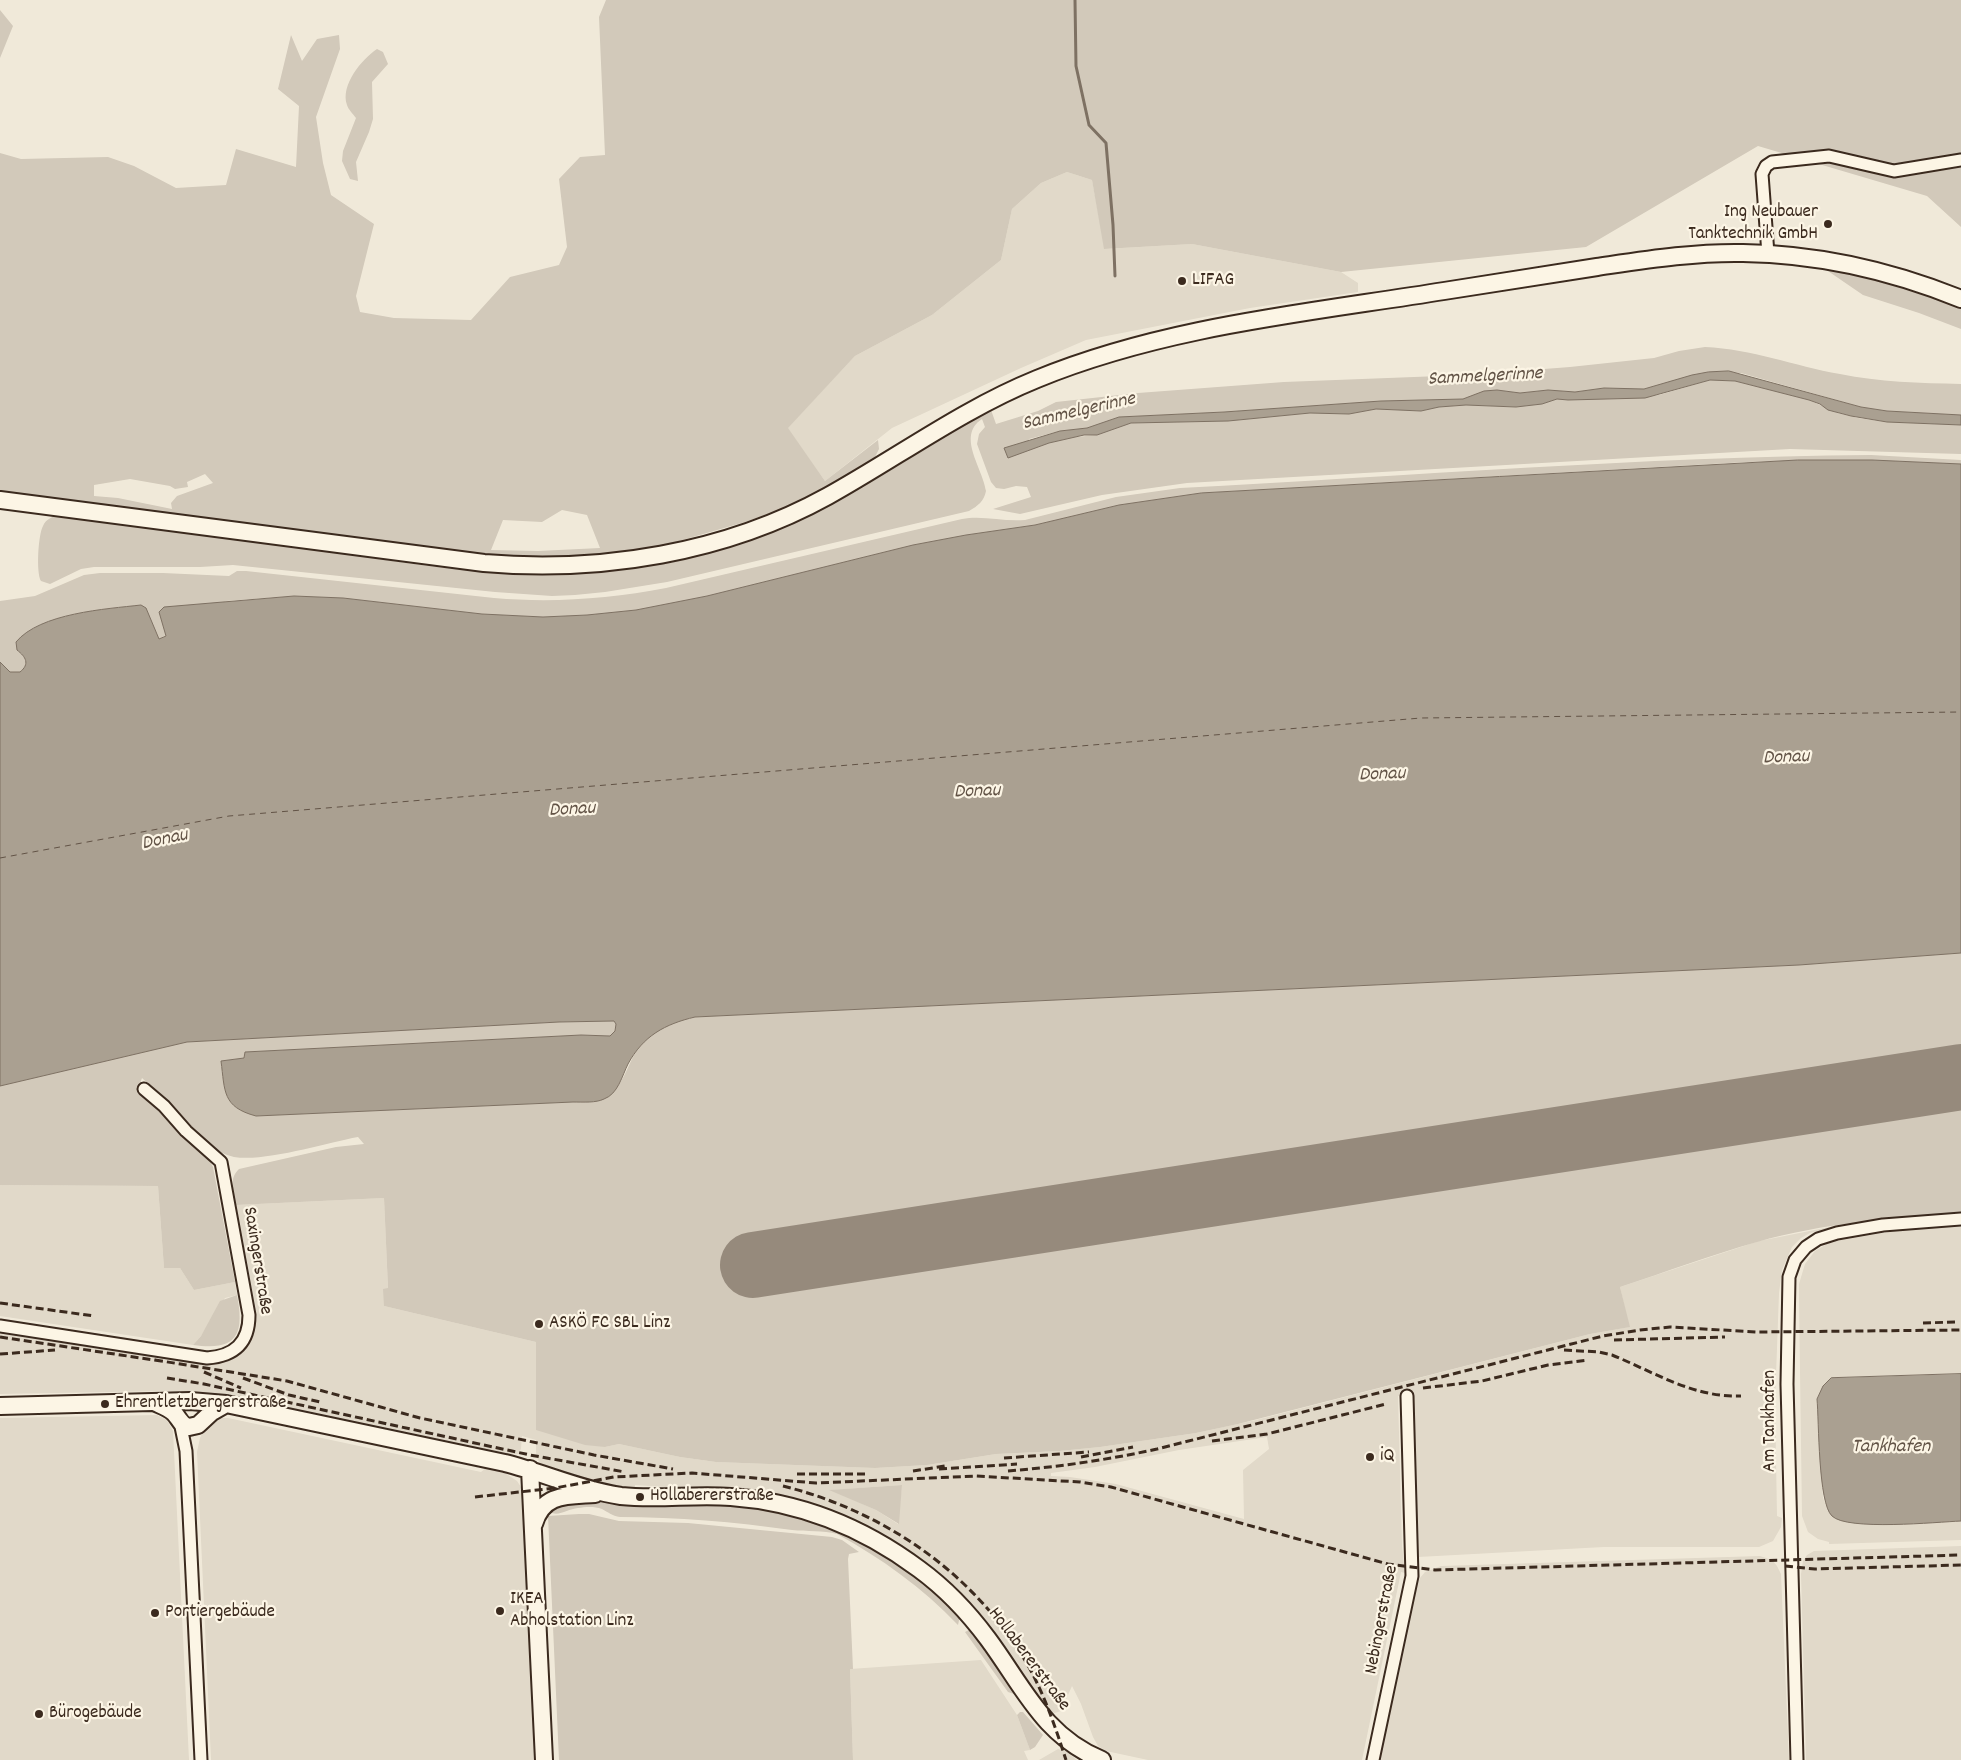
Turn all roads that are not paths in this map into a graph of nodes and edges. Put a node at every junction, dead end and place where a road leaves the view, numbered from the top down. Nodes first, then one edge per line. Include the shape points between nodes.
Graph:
1 (1961, 160) edge
2 (1768, 254) junction
3 (1961, 299) edge
4 (0, 500) edge
5 (144, 1089) dead end
6 (1961, 1219) edge
7 (0, 1326) edge
8 (1407, 1396) dead end
9 (190, 1401) junction
10 (156, 1403) junction
11 (226, 1404) junction
12 (0, 1406) edge
13 (179, 1420) junction
14 (200, 1423) junction
15 (186, 1452) junction
16 (530, 1469) junction
17 (607, 1494) junction
18 (532, 1529) junction
19 (201, 1760) edge
20 (544, 1760) edge
21 (1102, 1760) edge
22 (1373, 1760) edge
23 (1797, 1760) edge

1 - 2 street via 1894,171 1828,156 1772,162 1762,174
2 - 3 main road via 1856,266 1922,284
2 - 4 main road via 1700,254 1646,260 1259,321 1132,347 1059,370 1006,393 828,496 783,518 709,543 638,558 552,566 484,563
5 - 7 street, Saxingerstraße via 222,1162 249,1315 243,1340 227,1354 207,1358
6 - 23 street, Am Tankhafen via 1883,1225 1827,1236 1806,1247 1790,1271 1787,1384
8 - 22 street, Nebingerstraße via 1412,1576
9 - 10 main road
9 - 11 main road
9 - 13 main road via 178,1409
9 - 14 main road via 203,1410
10 - 12 main road
10 - 13 main road via 169,1409
11 - 14 main road
11 - 16 main road
13 - 14 main road via 189,1427
13 - 15 street
14 - 15 street
15 - 19 street
16 - 17 main road, Hollabererstraße
16 - 18 main road
17 - 18 main road via 549,1501 538,1511
17 - 21 main road, Hollabererstraße via 660,1498 731,1497 770,1502 829,1519 870,1537 906,1559 950,1596 988,1638 1042,1717 1076,1746
18 - 20 main road

